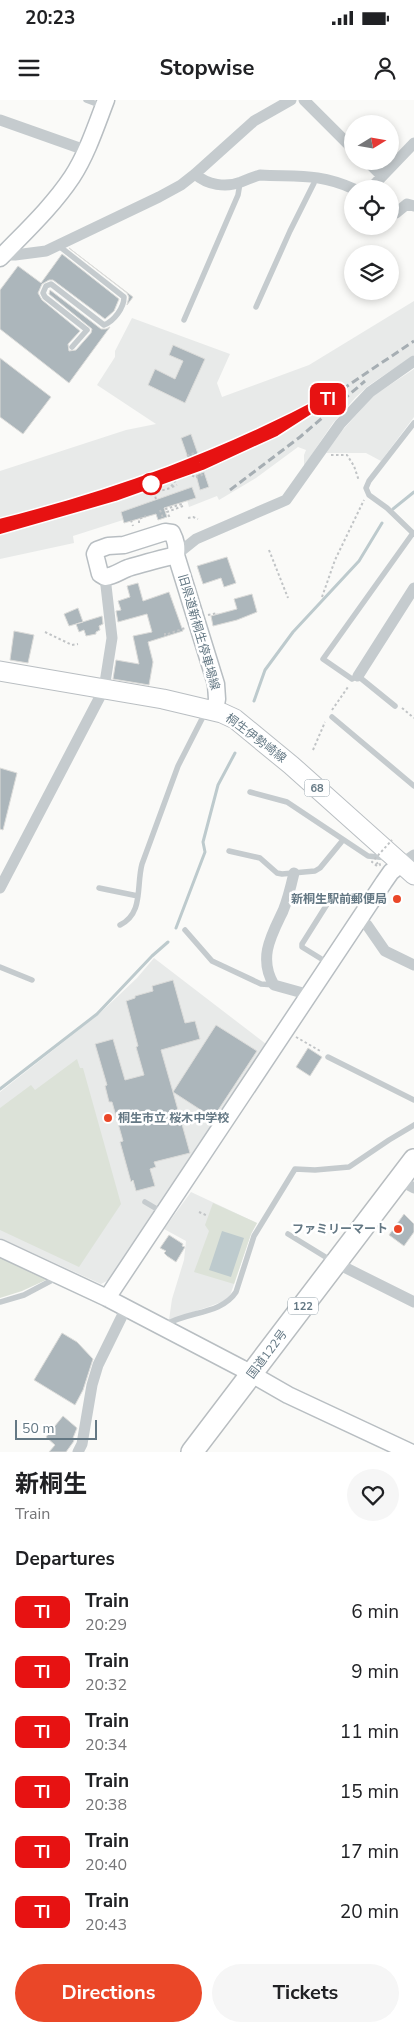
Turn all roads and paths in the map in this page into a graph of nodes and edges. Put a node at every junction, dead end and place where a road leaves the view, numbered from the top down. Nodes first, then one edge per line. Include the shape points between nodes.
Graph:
1 (86, 100) edge
2 (291, 100) edge
3 (304, 100) edge
4 (105, 104) edge
5 (0, 120) edge
6 (344, 140) edge
7 (414, 143) edge
8 (86, 150) junction
9 (376, 170) edge
10 (195, 174) junction
11 (314, 176) junction
12 (382, 176) junction
13 (378, 180) edge
14 (240, 183) junction
15 (344, 185) edge
16 (414, 206) edge
17 (399, 211) edge
18 (59, 246) junction
19 (2, 256) edge
20 (256, 307) dead end
21 (184, 320) dead end
22 (72, 347) dead end
23 (414, 361) edge
24 (414, 424) edge
25 (319, 454) junction
26 (187, 456) dead end
27 (369, 481) junction
28 (177, 485) dead end
29 (170, 488) junction
30 (369, 495) junction
31 (156, 500) dead end
32 (166, 508) dead end
33 (160, 510) dead end
34 (161, 515) dead end
35 (146, 516) dead end
36 (170, 518) dead end
37 (188, 518) dead end
38 (198, 519) dead end
39 (131, 520) dead end
40 (139, 523) dead end
41 (133, 526) dead end
42 (413, 533) edge
43 (268, 550) dead end
44 (176, 555) junction
45 (105, 577) junction
46 (414, 588) edge
47 (288, 598) dead end
48 (322, 598) dead end
49 (217, 614) dead end
50 (208, 615) dead end
51 (185, 628) dead end
52 (45, 632) dead end
53 (164, 633) dead end
54 (78, 644) dead end
55 (0, 671) edge
56 (358, 676) junction
57 (104, 689) junction
58 (395, 706) joint
59 (211, 709) junction
60 (332, 717) dead end
61 (414, 718) edge
62 (414, 786) edge
63 (250, 792) dead end
64 (343, 840) junction
65 (229, 851) dead end
66 (398, 859) edge
67 (294, 873) junction
68 (99, 887) dead end
69 (0, 888) edge
70 (138, 896) junction
71 (331, 898) dead end
72 (360, 919) junction
73 (120, 925) dead end
74 (185, 930) dead end
75 (330, 964) junction
76 (414, 965) edge
77 (0, 967) edge
78 (32, 980) dead end
79 (274, 985) junction
80 (310, 995) junction
81 (285, 1031) junction
82 (328, 1057) joint
83 (414, 1100) edge
84 (414, 1125) edge
85 (414, 1160) edge
86 (407, 1184) edge
87 (145, 1202) dead end
88 (199, 1212) dead end
89 (164, 1214) junction
90 (208, 1216) dead end
91 (288, 1234) dead end
92 (0, 1248) edge
93 (336, 1263) junction
94 (60, 1276) junction
95 (107, 1298) junction
96 (0, 1302) edge
97 (414, 1302) edge
98 (126, 1308) junction
99 (162, 1327) junction
100 (251, 1374) junction
101 (78, 1452) edge
102 (192, 1452) edge
103 (410, 1452) edge

1 - 4 lane
2 - 10 street via 254,121
3 - 6 street
4 - 8 street
5 - 8 street
7 - 12 street
8 - 19 street via 53,202
9 - 12 street
10 - 14 street via 206,182
10 - 18 street via 159,198
11 - 14 street via 260,175
11 - 15 street
11 - 20 lane via 314,183
12 - 13 street
14 - 21 lane via 238,195
16 - 17 street via 407,204
18 - 19 street via 32,254
18 - 22 lane via 124,297 123,306 104,325 51,284 46,286 43,294 46,298 87,330
23 - 25 street via 370,392 335,430
24 - 27 lane
25 - 27 path via 346,456 359,481
25 - 44 street via 286,500 196,539
26 - 29 path, bridge via 194,453 202,475 176,480
27 - 30 lane via 366,488
28 - 29 path
29 - 31 path via 154,493
30 - 42 lane
30 - 48 path via 358,510 335,560
32 - 36 path via 183,506 168,512
33 - 34 path
35 - 40 path via 139,519
37 - 38 path
39 - 41 path
42 - 56 lane via 323,659 352,679
43 - 47 path
44 - 45 street
44 - 45 street, 旧県道新桐生停車場線 via 176,543 168,532 119,546 104,546 95,554 98,570
44 - 59 street, 旧県道新桐生停車場線 via 216,684 217,700
45 - 57 street via 112,638
46 - 56 street
49 - 50 path
51 - 53 path
52 - 54 path via 72,645
55 - 57 main road, 桐生伊勢崎線 / 68
56 - 58 lane
57 - 59 main road, 桐生伊勢崎線 / 68
57 - 69 street
58 - 61 path
59 - 66 main road, 桐生伊勢崎線 / 68 via 235,720 292,765
59 - 70 lane via 192,736 174,775 138,877
60 - 62 lane
63 - 64 lane via 287,802
64 - 66 lane via 368,856
64 - 67 lane via 320,868
65 - 67 lane via 260,858 277,873
66 - 66 path, bridge via 379,862 377,866 372,862
66 - 72 street
67 - 79 street via 267,953
68 - 70 lane
70 - 73 lane via 136,912
71 - 75 lane via 302,944
72 - 75 street
72 - 76 street via 385,951
74 - 79 lane via 212,960 261,984
75 - 80 street
77 - 78 lane
79 - 80 street
80 - 81 street
81 - 82 path
81 - 89 street
82 - 83 lane
84 - 99 lane via 350,1167 296,1169 254,1236 231,1299 221,1306
85 - 86 highway, 国道122号 / 122
86 - 93 highway, 国道122号 / 122
87 - 89 lane
88 - 90 path
89 - 95 street
91 - 93 lane
92 - 94 street
93 - 97 street
93 - 100 highway, 国道122号 / 122
94 - 95 street
94 - 96 lane via 24,1295
95 - 98 street
98 - 99 street
98 - 101 street via 98,1365
99 - 100 street
100 - 102 highway, 国道122号 / 122
100 - 103 street via 288,1395

